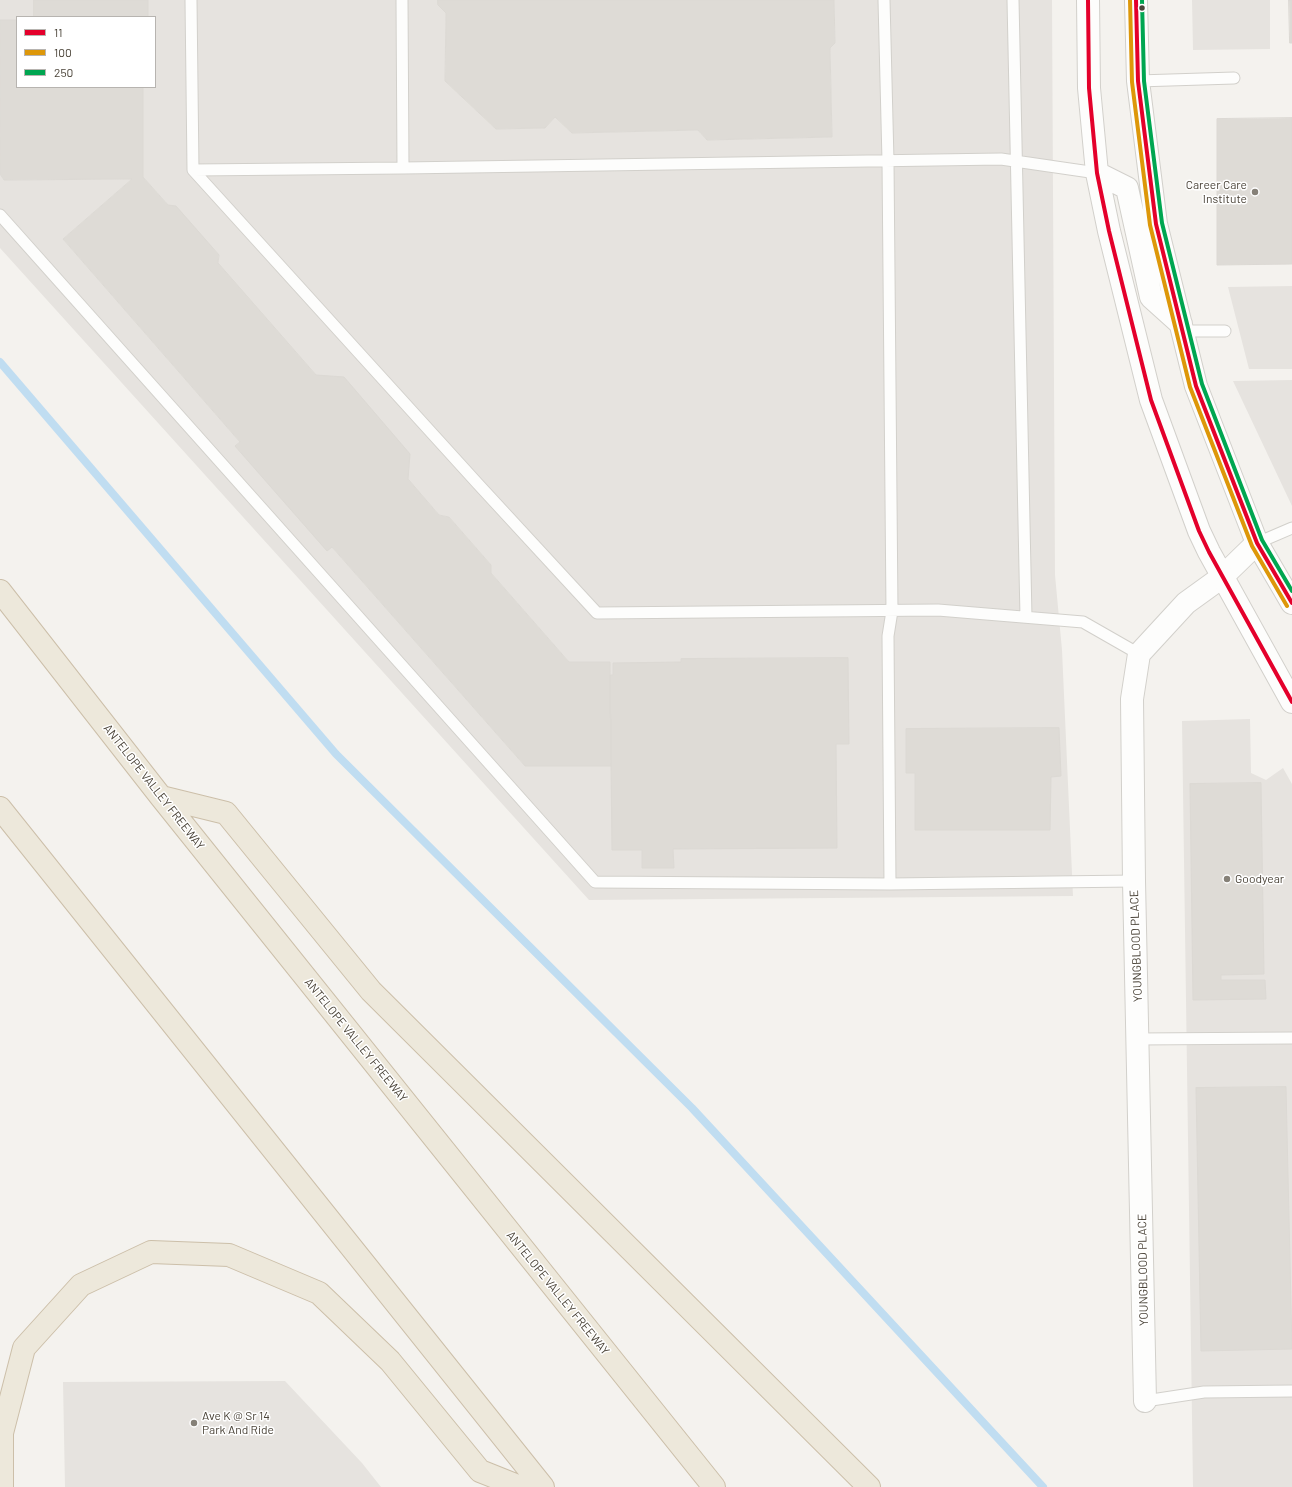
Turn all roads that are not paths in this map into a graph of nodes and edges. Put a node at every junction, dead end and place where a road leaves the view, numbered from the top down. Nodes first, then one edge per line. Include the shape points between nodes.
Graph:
1 (191, 0) edge
2 (402, 0) edge
3 (884, 0) edge
4 (1013, 0) edge
5 (1088, 0) edge
6 (1136, 0) edge
7 (1234, 78) dead end
8 (1138, 81) junction
9 (888, 161) junction
10 (1016, 161) junction
11 (403, 168) junction
12 (193, 170) junction
13 (1097, 173) junction
14 (0, 215) edge
15 (1182, 328) junction
16 (1225, 331) dead end
17 (1292, 528) edge
18 (1257, 543) junction
19 (1222, 577) junction
20 (0, 591) edge
21 (1292, 603) edge
22 (892, 610) junction
23 (1026, 617) junction
24 (1139, 654) junction
25 (1292, 702) edge
26 (161, 797) junction
27 (0, 808) edge
28 (1134, 881) junction
29 (890, 884) junction
30 (1292, 1038) edge
31 (1138, 1039) junction
32 (1292, 1391) edge
33 (1146, 1401) joint
34 (2, 1487) edge
35 (520, 1487) edge
36 (543, 1487) edge
37 (714, 1487) edge
38 (869, 1487) edge

1 - 12 lane
2 - 11 lane
3 - 9 lane
4 - 10 lane
5 - 13 street via 1090,88
6 - 8 street
7 - 8 lane
8 - 15 street via 1156,224
9 - 10 lane
9 - 11 lane
9 - 22 lane
10 - 13 lane
10 - 23 lane
11 - 12 lane
12 - 22 lane via 597,613
13 - 15 street via 1126,188 1151,297
13 - 19 street via 1151,400 1199,531
14 - 29 lane via 595,882
15 - 16 lane
15 - 18 street via 1196,386
17 - 18 lane
18 - 19 street
18 - 21 street
19 - 24 street via 1186,603
19 - 25 street
20 - 26 highway, ANTELOPE VALLEY FREEWAY
22 - 23 lane via 938,610
22 - 29 lane via 888,636
23 - 24 lane via 1083,622
24 - 28 street, YOUNGBLOOD PLACE via 1132,699
26 - 37 highway, ANTELOPE VALLEY FREEWAY
26 - 38 highway via 226,813 371,991
27 - 36 highway
28 - 29 lane
28 - 31 street, YOUNGBLOOD PLACE
30 - 31 lane
31 - 33 street, YOUNGBLOOD PLACE
32 - 33 lane via 1204,1392
34 - 35 highway via 2,1433 24,1348 81,1285 151,1252 228,1254 319,1293 390,1360 480,1471

